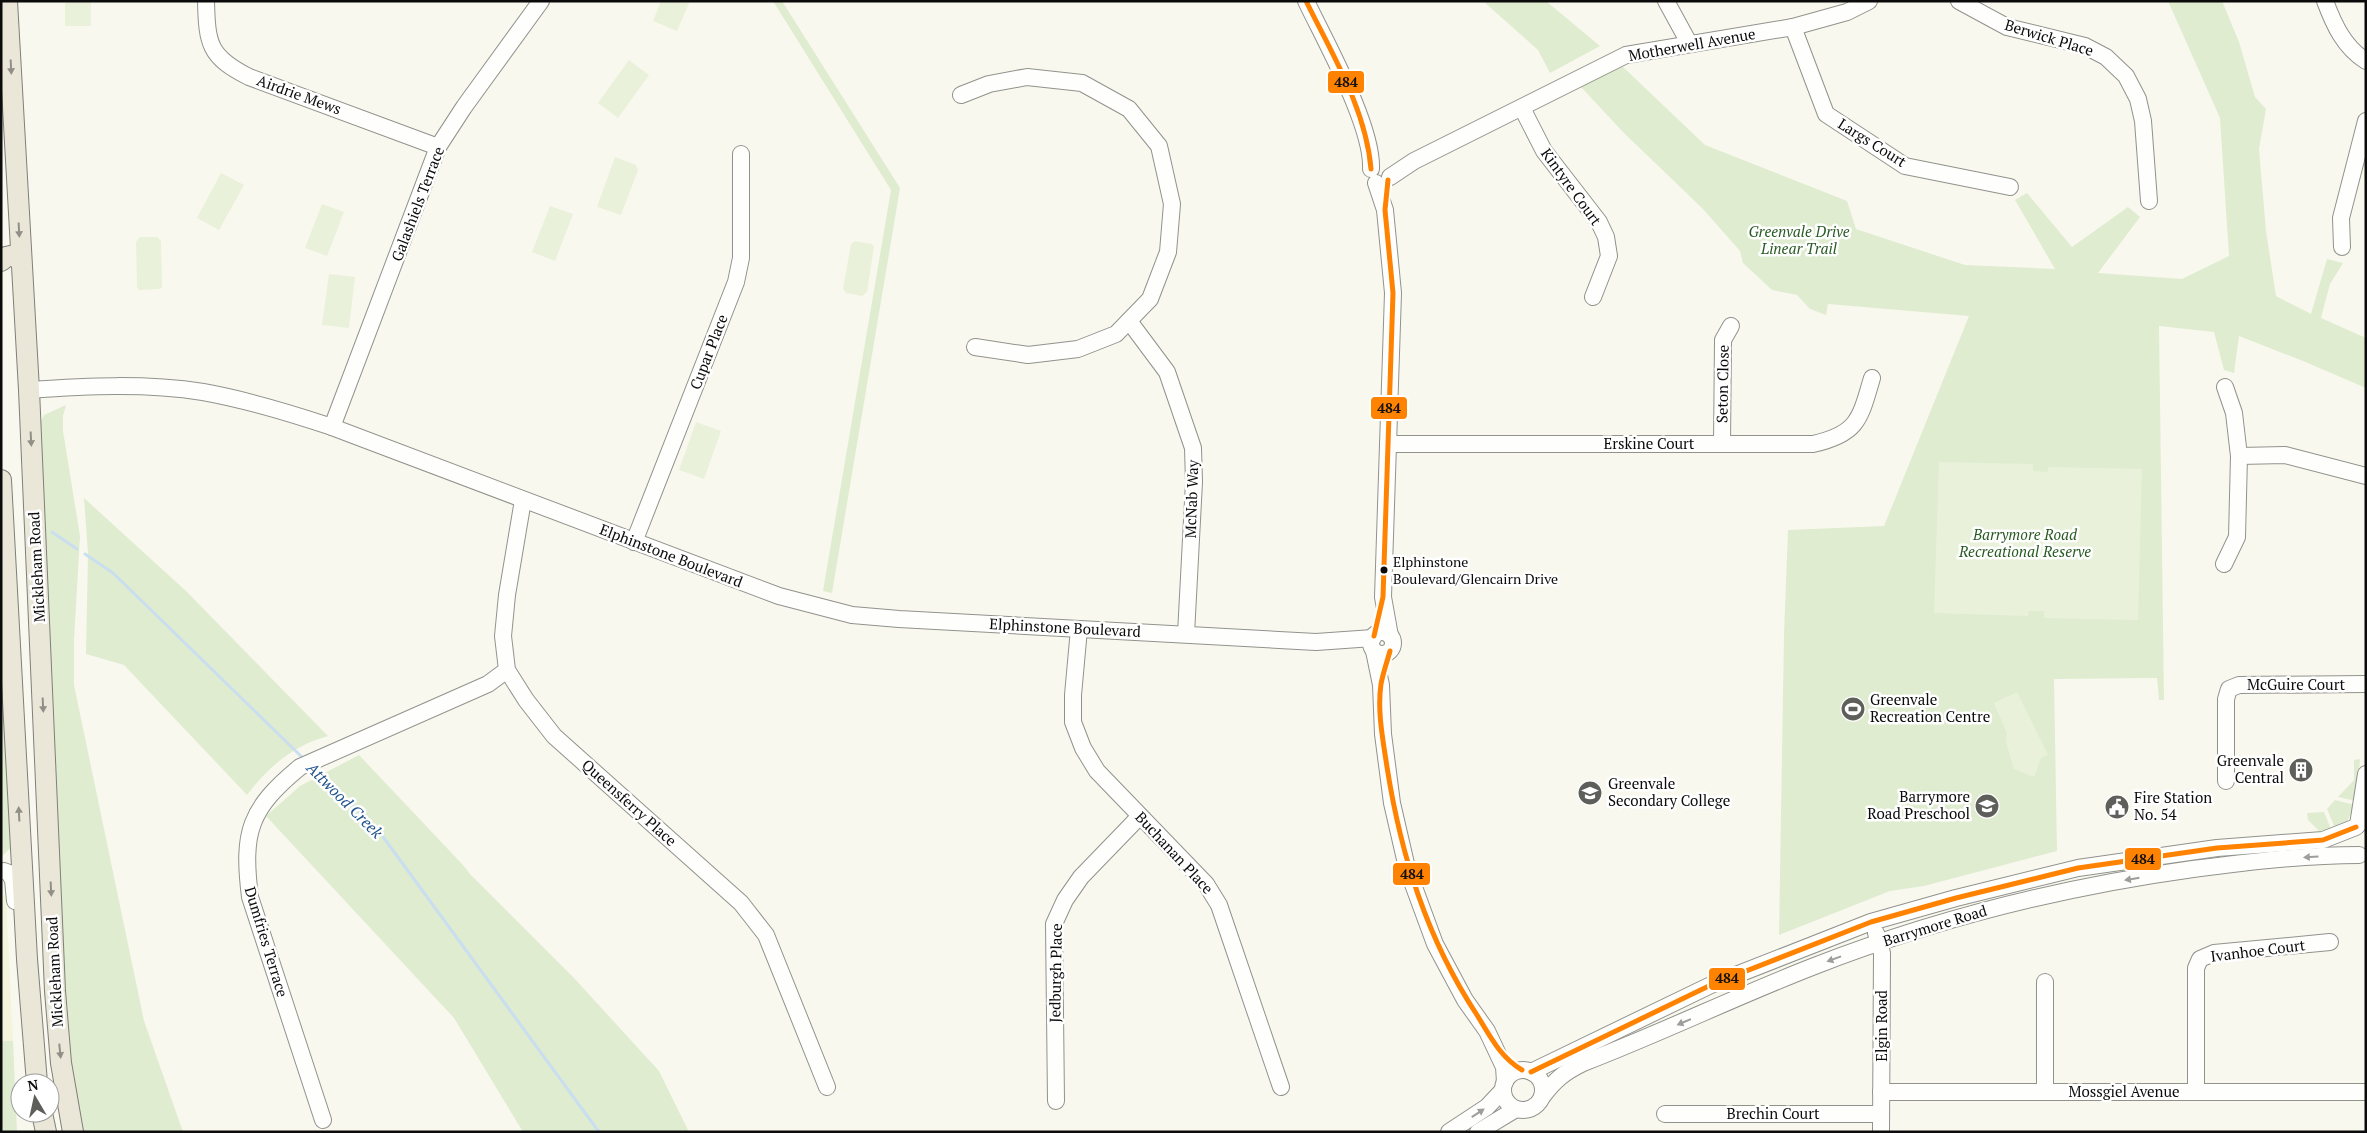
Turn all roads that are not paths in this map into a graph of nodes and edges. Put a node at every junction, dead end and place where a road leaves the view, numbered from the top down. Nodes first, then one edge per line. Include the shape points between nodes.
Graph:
1 (7, 1) edge
2 (206, 1) edge
3 (542, 1) edge
4 (1306, 1) edge
5 (1666, 1) edge
6 (1868, 1) edge
7 (1959, 1) edge
8 (2325, 1) edge
9 (1793, 27) junction
10 (1689, 43) junction
11 (2366, 61) edge
12 (961, 95) dead end
13 (1522, 108) junction
14 (2366, 122) edge
15 (438, 147) junction
16 (741, 154) dead end
17 (1382, 173) junction
18 (2010, 187) dead end
19 (2149, 201) dead end
20 (2342, 247) dead end
21 (11, 262) edge
22 (1593, 296) dead end
23 (1129, 321) junction
24 (1731, 326) dead end
25 (975, 347) dead end
26 (1872, 378) dead end
27 (2225, 387) dead end
28 (29, 390) junction
29 (332, 427) junction
30 (1388, 444) junction
31 (1722, 444) junction
32 (2239, 456) junction
33 (2366, 476) edge
34 (1, 480) edge
35 (523, 500) junction
36 (634, 542) junction
37 (2224, 564) dead end
38 (1079, 629) junction
39 (1186, 634) junction
40 (1379, 644) junction
41 (507, 670) junction
42 (2366, 684) edge
43 (2366, 774) edge
44 (2226, 781) dead end
45 (1140, 816) junction
46 (2360, 824) edge
47 (49, 840) junction
48 (2363, 857) edge
49 (7, 870) edge
50 (1871, 922) junction
51 (2330, 942) dead end
52 (1880, 943) junction
53 (2045, 982) dead end
54 (1494, 1047) junction
55 (1526, 1071) junction
56 (36, 1073) edge
57 (1504, 1086) junction
58 (828, 1087) dead end
59 (1281, 1087) dead end
60 (1881, 1092) junction
61 (2045, 1092) junction
62 (2196, 1092) junction
63 (2366, 1092) edge
64 (1542, 1097) junction
65 (1056, 1102) dead end
66 (1516, 1110) junction
67 (1665, 1114) dead end
68 (1881, 1114) junction
69 (323, 1120) dead end
70 (73, 1132) edge
71 (1449, 1132) edge
72 (1478, 1132) edge
73 (1881, 1132) edge

1 -> 21 main road, Mickleham Road
2 - 15 street, Airdrie Mews via 208,39 215,52 234,69
3 - 15 street, Galashiels Terrace
4 - 17 street via 1346,83
5 - 10 street
6 - 9 street, Motherwell Avenue via 1847,12
7 - 19 street, Berwick Place via 2007,27 2085,46 2106,57 2126,76 2138,99 2143,121
8 - 11 street via 2334,28 2355,54
9 - 10 street, Motherwell Avenue
9 - 18 street, Largs Court via 1826,114 1905,166
10 - 13 street, Motherwell Avenue via 1626,55
12 - 23 street via 989,84 1027,77 1082,83 1128,109 1159,146 1172,204 1168,252 1150,299
13 - 17 street, Motherwell Avenue via 1414,161
13 - 22 street, Kintyre Court via 1544,151 1599,222 1606,237 1609,256
14 - 20 street via 2341,218
15 - 29 street, Galashiels Terrace
16 - 36 street, Cupar Place via 741,258 736,282
17 - 30 street via 1393,293
21 - 28 main road, Mickleham Road
23 - 25 street via 1116,334 1078,349 1028,356
23 - 39 street, McNab Way via 1167,372 1193,448
24 - 31 street, Seton Close via 1723,340
26 - 31 street, Erskine Court via 1856,420 1836,439 1813,444
27 - 32 street via 2234,413
28 - 29 street, Elphinstone Boulevard via 104,385 203,392 266,406
28 -> 47 main road, Mickleham Road
29 - 35 street, Elphinstone Boulevard
30 - 31 street, Erskine Court
30 - 40 street
32 - 33 street via 2286,455
32 - 37 street via 2237,537
49 -> 34 main road, Mickleham Road via 20,844
35 - 36 street, Elphinstone Boulevard
35 - 41 street, Queensferry Place via 504,628
36 - 38 street, Elphinstone Boulevard via 779,596 852,615
38 - 39 street, Elphinstone Boulevard
38 - 45 street, Buchanan Place via 1073,722 1097,771
39 - 40 street, Elphinstone Boulevard
40 - 54 street via 1382,734 1392,803 1407,868 1435,944
41 - 58 street, Queensferry Place via 554,736 741,903 766,935
41 - 69 street, Dumfries Terrace via 488,684 300,768 277,786 260,807 249,834 246,864 250,897
42 - 44 street, McGuire Court via 2239,685 2229,689 2226,699
43 - 46 street
45 - 59 street, Buchanan Place via 1206,884 1220,905
45 - 65 street, Jedburgh Place via 1081,877 1054,924
46 - 48 street via 2352,837 2354,847
46 - 50 street, Barrymore Road via 2323,840 2217,848 2078,868
47 - 49 main road via 36,870 30,874
47 -> 70 main road, Mickleham Road via 58,1028
48 -> 52 street, Barrymore Road via 2240,863 2093,885 1969,914
49 - 56 main road, Mickleham Road
50 - 52 street, Elgin Road
50 - 55 street, Barrymore Road via 1713,984
51 - 62 street, Ivanhoe Court via 2214,953 2200,959 2196,968
52 - 60 street, Elgin Road
52 -> 64 street, Barrymore Road via 1812,967 1583,1062 1564,1072
53 - 61 street
54 - 55 street via 1510,1064
54 - 57 street via 1504,1068
55 - 57 street via 1510,1076
55 - 64 street via 1540,1079
57 - 66 street via 1506,1102
71 -> 57 street via 1487,1107
60 - 61 street, Mossgiel Avenue
60 - 68 street, Elgin Road
61 - 62 street, Mossgiel Avenue
62 - 63 street, Mossgiel Avenue
64 - 66 street via 1531,1109
66 - 72 street
67 - 68 street, Brechin Court
68 - 73 street, Elgin Road

